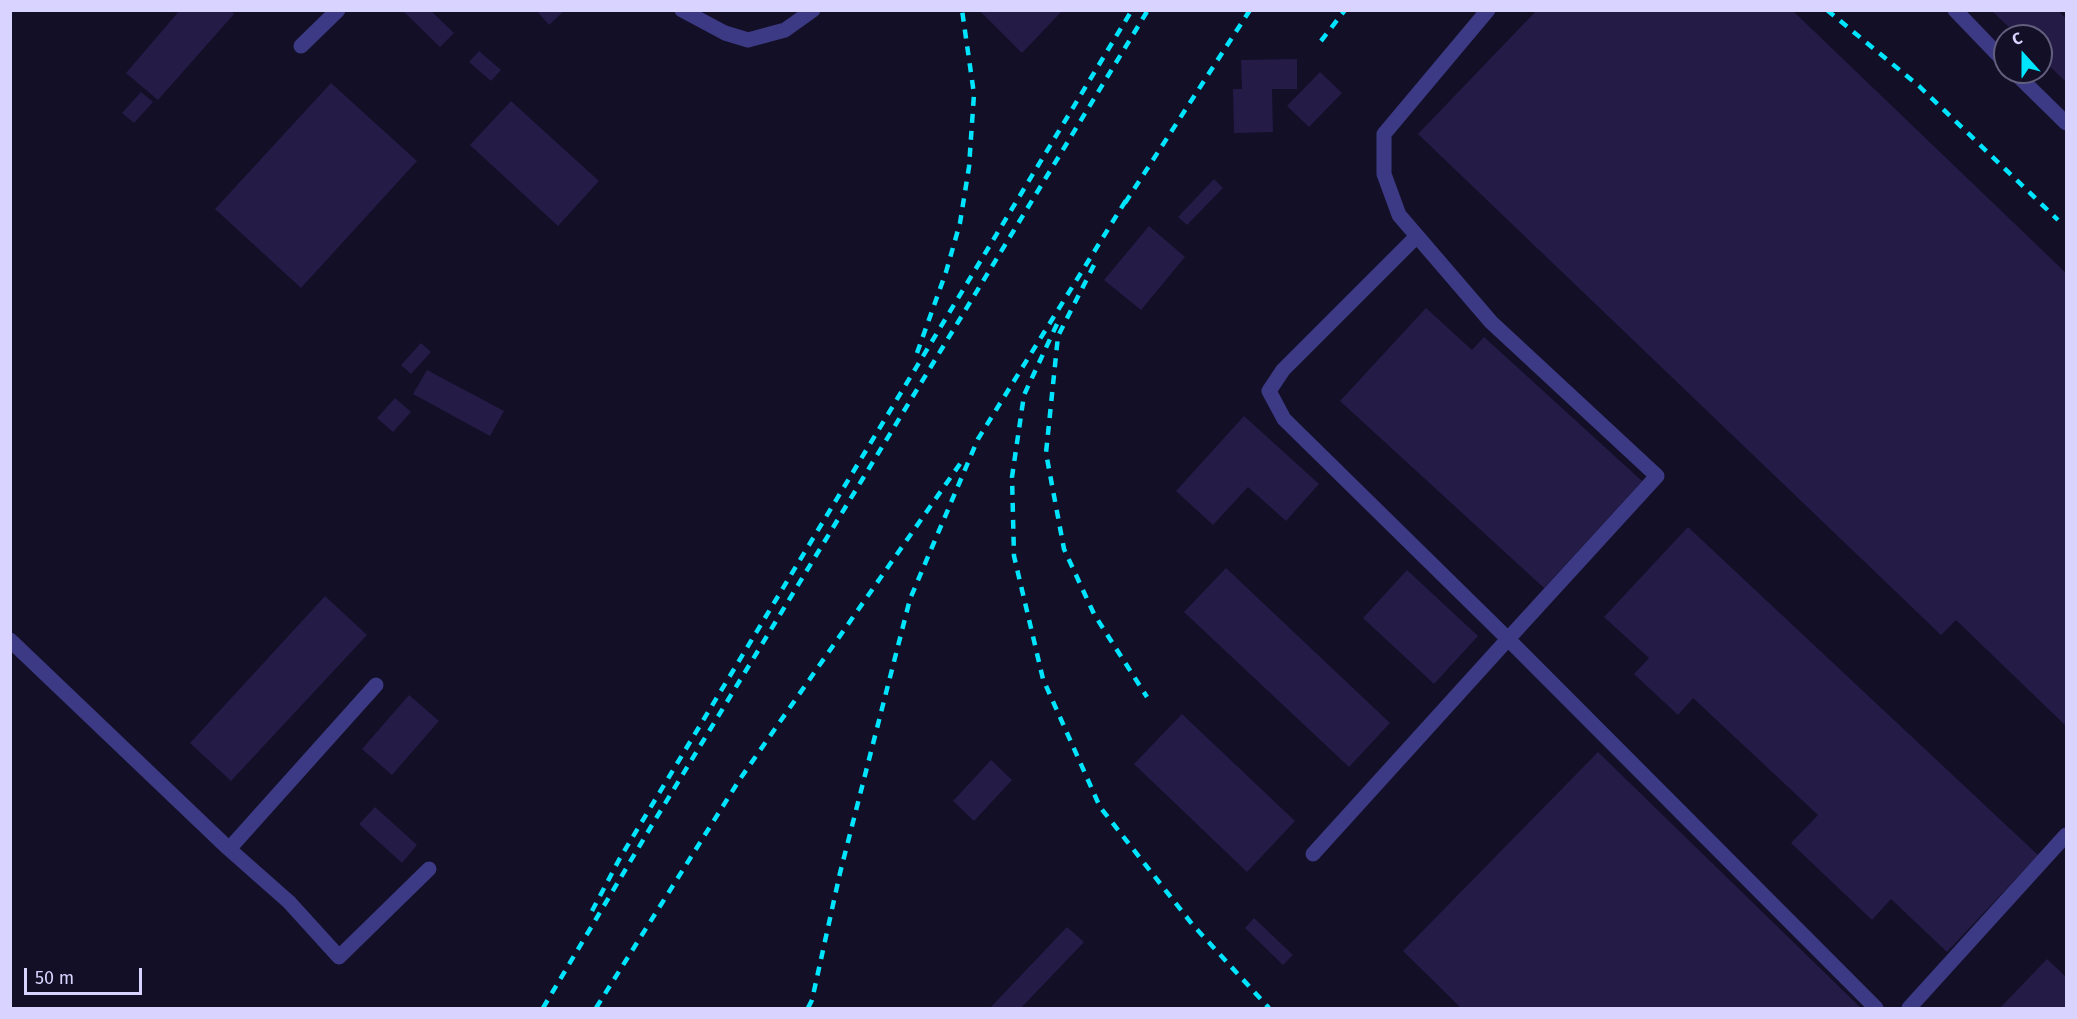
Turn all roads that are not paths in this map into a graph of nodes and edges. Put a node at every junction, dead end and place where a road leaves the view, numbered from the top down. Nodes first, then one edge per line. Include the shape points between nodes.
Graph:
1 (338, 10) edge
2 (682, 10) edge
3 (813, 10) edge
4 (1488, 10) edge
5 (1955, 10) edge
6 (301, 46) dead end
7 (1993, 50) edge
8 (2026, 84) edge
9 (2067, 123) edge
10 (1417, 236) junction
11 (1508, 639) junction
12 (10, 640) edge
13 (376, 685) dead end
14 (2067, 835) edge
15 (229, 849) junction
16 (1313, 854) dead end
17 (429, 869) dead end
18 (1876, 1008) edge
19 (1910, 1008) edge

1 - 6 lane
2 - 3 lane via 725,33 748,40 785,30
4 - 10 lane via 1384,134 1384,174 1399,215
5 - 7 lane
8 - 9 lane
10 - 11 lane via 1283,370 1269,391 1284,419
10 - 11 lane via 1491,322 1657,476
11 - 16 lane
11 - 18 lane
12 - 15 lane
13 - 15 lane
14 - 19 lane
15 - 17 lane via 289,902 339,957

